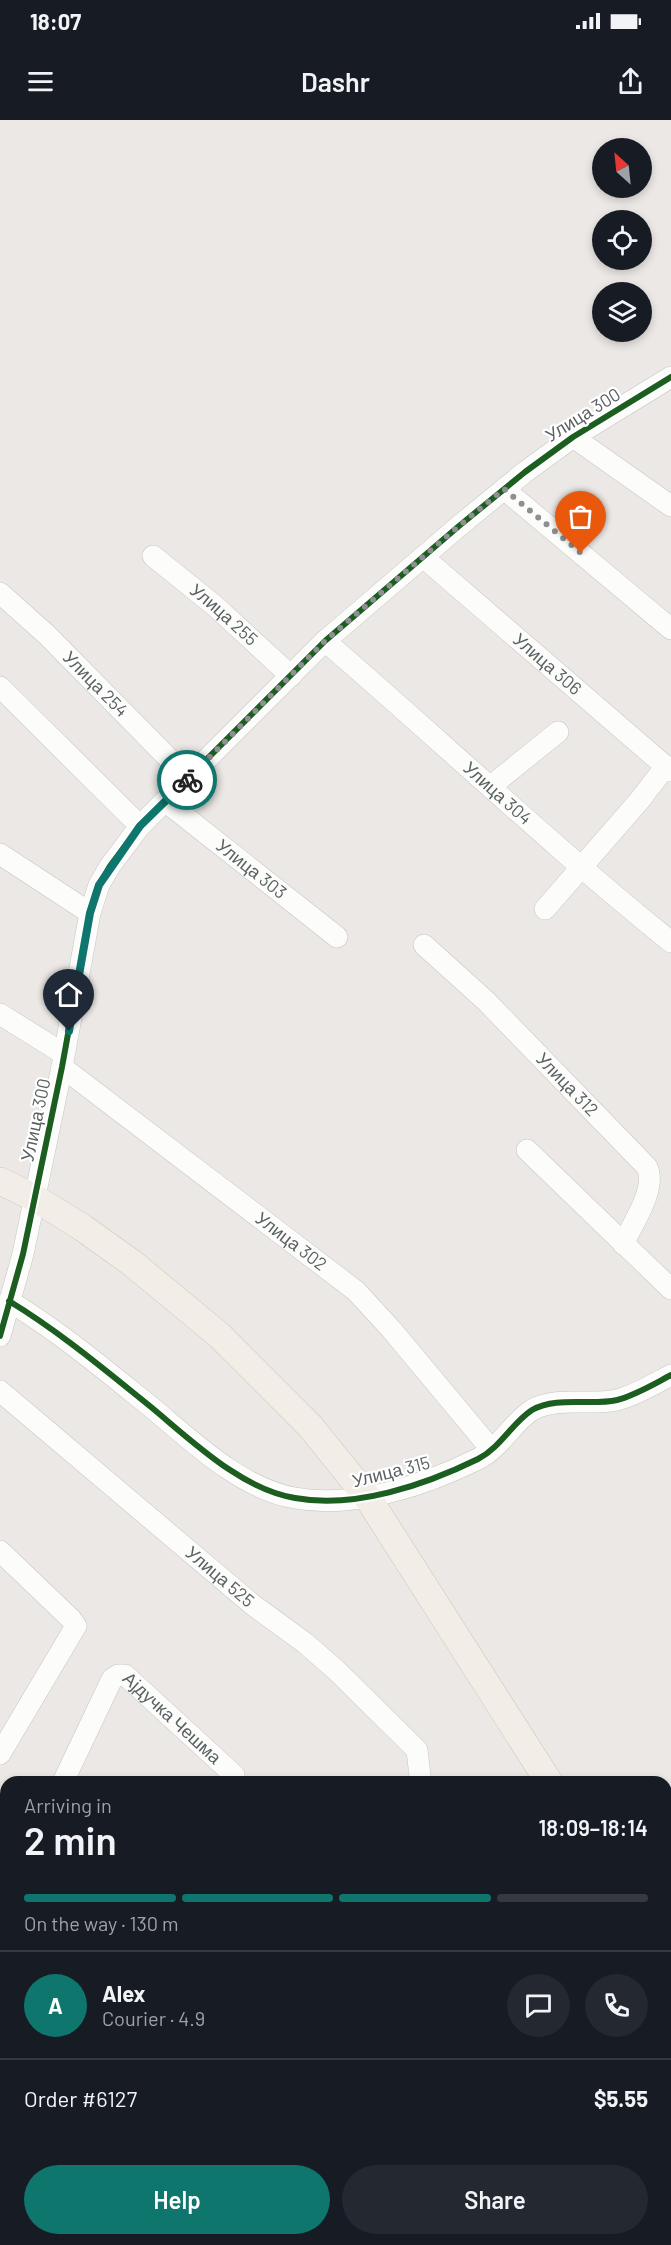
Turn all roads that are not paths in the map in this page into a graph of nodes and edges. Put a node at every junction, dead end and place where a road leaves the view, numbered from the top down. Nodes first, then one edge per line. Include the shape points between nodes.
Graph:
1 (671, 377) edge
2 (573, 437) junction
3 (504, 489) junction
4 (671, 506) edge
5 (153, 556) dead end
6 (423, 556) junction
7 (0, 593) edge
8 (671, 629) edge
9 (325, 641) junction
10 (291, 676) junction
11 (0, 687) edge
12 (558, 732) dead end
13 (668, 768) edge
14 (188, 778) junction
15 (491, 786) junction
16 (165, 801) junction
17 (140, 826) junction
18 (0, 854) edge
19 (580, 866) junction
20 (545, 909) dead end
21 (90, 913) junction
22 (337, 937) dead end
23 (671, 942) edge
24 (424, 945) dead end
25 (0, 1014) edge
26 (63, 1060) junction
27 (527, 1150) dead end
28 (0, 1181) edge
29 (35, 1198) junction
30 (623, 1244) junction
31 (671, 1289) edge
32 (9, 1301) junction
33 (0, 1336) edge
34 (671, 1375) edge
35 (0, 1391) edge
36 (491, 1449) junction
37 (368, 1498) junction
38 (0, 1551) edge
39 (0, 1754) edge
40 (234, 1775) dead end
41 (66, 1776) edge
42 (420, 1776) dead end
43 (545, 1776) edge

1 - 2 street, Улица 300
2 - 3 street, Улица 300
2 - 4 street
3 - 6 street, Улица 300
3 - 8 street
5 - 10 street, Улица 255
6 - 9 street, Улица 300
6 - 13 street, Улица 306
7 - 14 street, Улица 254 via 47,634
9 - 10 street, Улица 300
9 - 15 street, Улица 304
10 - 14 street, Улица 300
11 - 17 street
12 - 15 street
13 - 19 street
14 - 16 street, Улица 300
15 - 19 street, Улица 304
16 - 17 street, Улица 300
16 - 22 street, Улица 303
17 - 21 street, Улица 300 via 99,885
18 - 21 street
19 - 20 street
19 - 23 street, Улица 304
21 - 26 street, Улица 300
24 - 30 street, Улица 312 via 486,1001 647,1167 650,1188
25 - 26 street, Улица 302
26 - 29 street, Улица 300
26 - 36 street, Улица 302 via 356,1291
27 - 30 street
28 - 29 main road
29 - 32 street, Улица 300
29 - 37 main road via 132,1263 219,1335 310,1426
30 - 31 street
32 - 33 street, Улица 300
32 - 37 street, Улица 315 via 50,1327 250,1484 295,1498
34 - 36 street, Улица 315 via 619,1399 551,1404 533,1410
35 - 42 street, Улица 525 via 253,1605 336,1670 417,1750
36 - 37 street, Улица 315 via 449,1472
37 - 43 main road
38 - 39 street via 76,1626
40 - 41 street, Ајдучка Чешма via 125,1675 118,1675 112,1679

